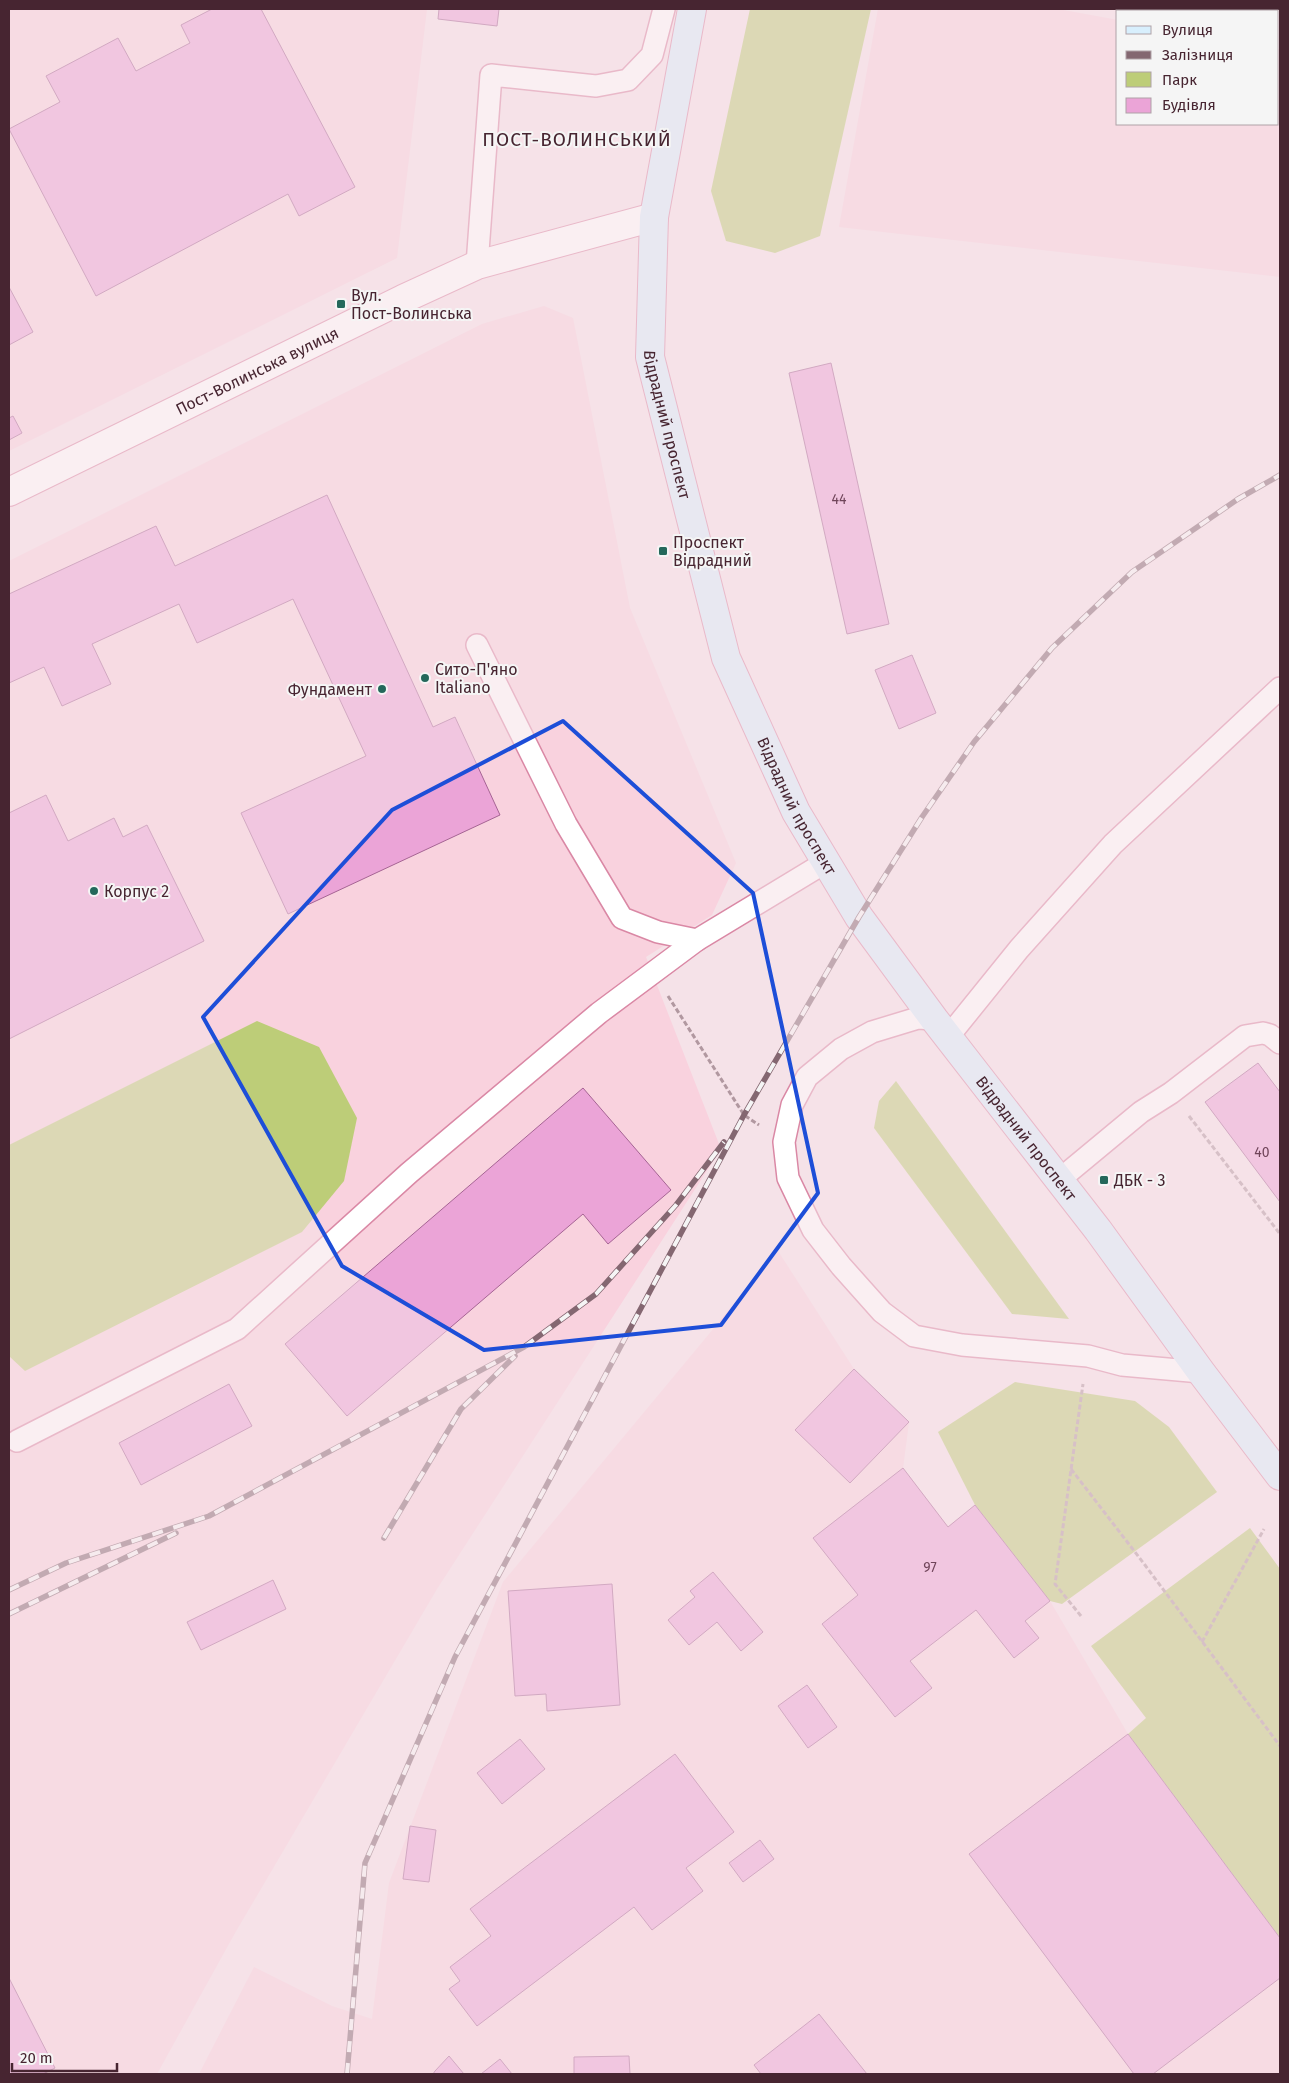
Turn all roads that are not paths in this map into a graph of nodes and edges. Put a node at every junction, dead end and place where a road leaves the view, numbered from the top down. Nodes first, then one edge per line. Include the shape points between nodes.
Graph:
1 (664, 9) edge
2 (692, 9) edge
3 (654, 217) junction
4 (477, 265) junction
5 (9, 492) edge
6 (477, 645) dead end
7 (1280, 688) edge
8 (826, 862) junction
9 (697, 940) junction
10 (941, 1028) junction
11 (1280, 1043) edge
12 (1059, 1180) junction
13 (1201, 1372) junction
14 (17, 1441) dead end
15 (1280, 1476) edge

1 - 4 lane via 652,54 628,80 596,86 491,75
2 - 3 main road, Відрадний проспект
3 - 4 street, Пост-Волинська вулиця
3 - 8 main road, Відрадний проспект via 650,357 726,658 796,812
4 - 5 street, Пост-Волинська вулиця
6 - 9 lane via 566,824 622,918 658,932
7 - 10 lane via 1113,844 1019,949
8 - 9 lane
8 - 10 main road, Відрадний проспект via 859,917
9 - 14 lane via 599,1014 409,1173 236,1329
10 - 12 main road, Відрадний проспект
10 - 13 lane via 918,1018 872,1032 841,1049 807,1077 792,1105 784,1142 788,1178 813,1230 882,1312 914,1336 962,1345 1088,1356 1122,1365
11 - 12 lane via 1263,1033 1245,1036 1141,1112
12 - 13 main road, Відрадний проспект
13 - 15 main road, Відрадний проспект

